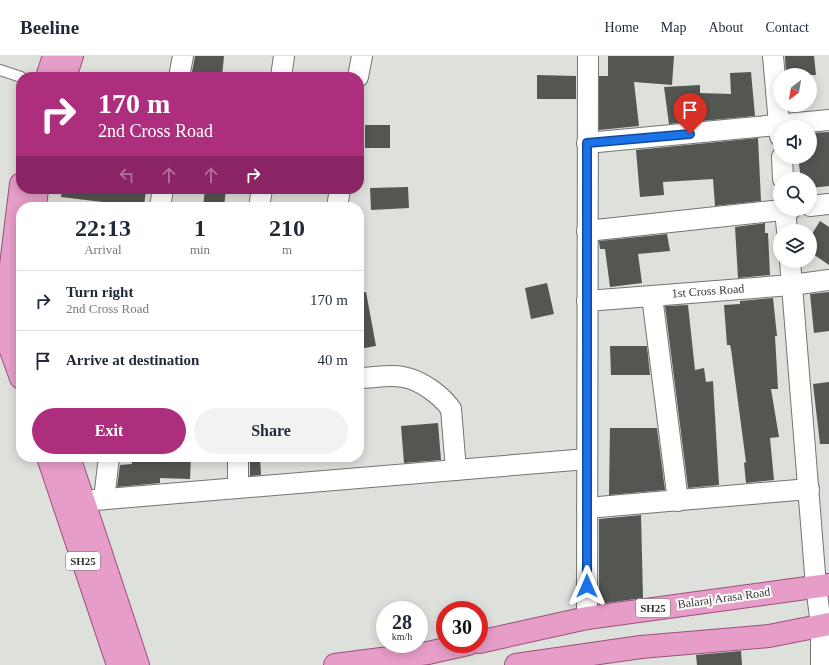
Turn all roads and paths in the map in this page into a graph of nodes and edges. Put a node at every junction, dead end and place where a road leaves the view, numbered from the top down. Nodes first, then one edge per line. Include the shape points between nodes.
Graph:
1 (54, 56) edge
2 (72, 56) edge
3 (183, 56) edge
4 (284, 56) edge
5 (362, 56) edge
6 (588, 56) edge
7 (773, 56) edge
8 (0, 70) edge
9 (49, 72) edge
10 (67, 72) edge
11 (180, 72) edge
12 (282, 72) edge
13 (359, 72) edge
14 (16, 75) edge
15 (779, 120) edge
16 (829, 120) edge
17 (817, 123) edge
18 (773, 131) edge
19 (587, 143) junction
20 (829, 204) edge
21 (817, 205) edge
22 (773, 211) edge
23 (16, 225) edge
24 (587, 231) junction
25 (791, 268) edge
26 (829, 280) edge
27 (792, 285) junction
28 (652, 296) junction
29 (587, 301) junction
30 (16, 364) edge
31 (364, 378) edge
32 (587, 459) junction
33 (50, 462) edge
34 (72, 462) edge
35 (107, 462) edge
36 (238, 462) edge
37 (456, 470) junction
38 (238, 488) junction
39 (809, 490) junction
40 (94, 500) junction
41 (678, 501) junction
42 (587, 508) junction
43 (823, 585) edge
44 (587, 618) junction
45 (825, 625) edge
46 (488, 640) edge
47 (436, 651) edge
48 (118, 665) edge
49 (138, 665) edge
50 (335, 665) edge
51 (516, 665) edge
52 (821, 665) edge

1 - 9 main road
2 - 10 main road
3 - 11 street
4 - 12 street
5 - 13 street
6 - 19 street
7 - 15 street
8 - 14 lane
16 - 17 street
18 - 19 street
19 - 24 street
20 - 21 street
22 - 24 street
23 - 30 main road via 5,314 8,342
24 - 29 street
25 - 27 street
26 - 27 street, 1st Cross Road
27 - 28 street, 1st Cross Road
27 - 39 street
28 - 29 street, 1st Cross Road
28 - 41 street
29 - 32 street
31 - 37 street via 402,377 430,390 445,402 451,410
32 - 37 street
32 - 42 street
33 - 48 main road, SH25
34 - 40 main road, SH25
35 - 40 street
36 - 38 street
37 - 38 street
38 - 40 street
39 - 41 street
39 - 43 street
40 - 49 main road, SH25
41 - 42 street
42 - 44 street
43 - 44 main road, Balaraj Arasa Road / SH25
43 - 45 street
44 - 46 main road, Balaraj Arasa Road / SH25
45 - 51 main road via 769,636 641,648
45 - 52 street
47 - 50 main road

